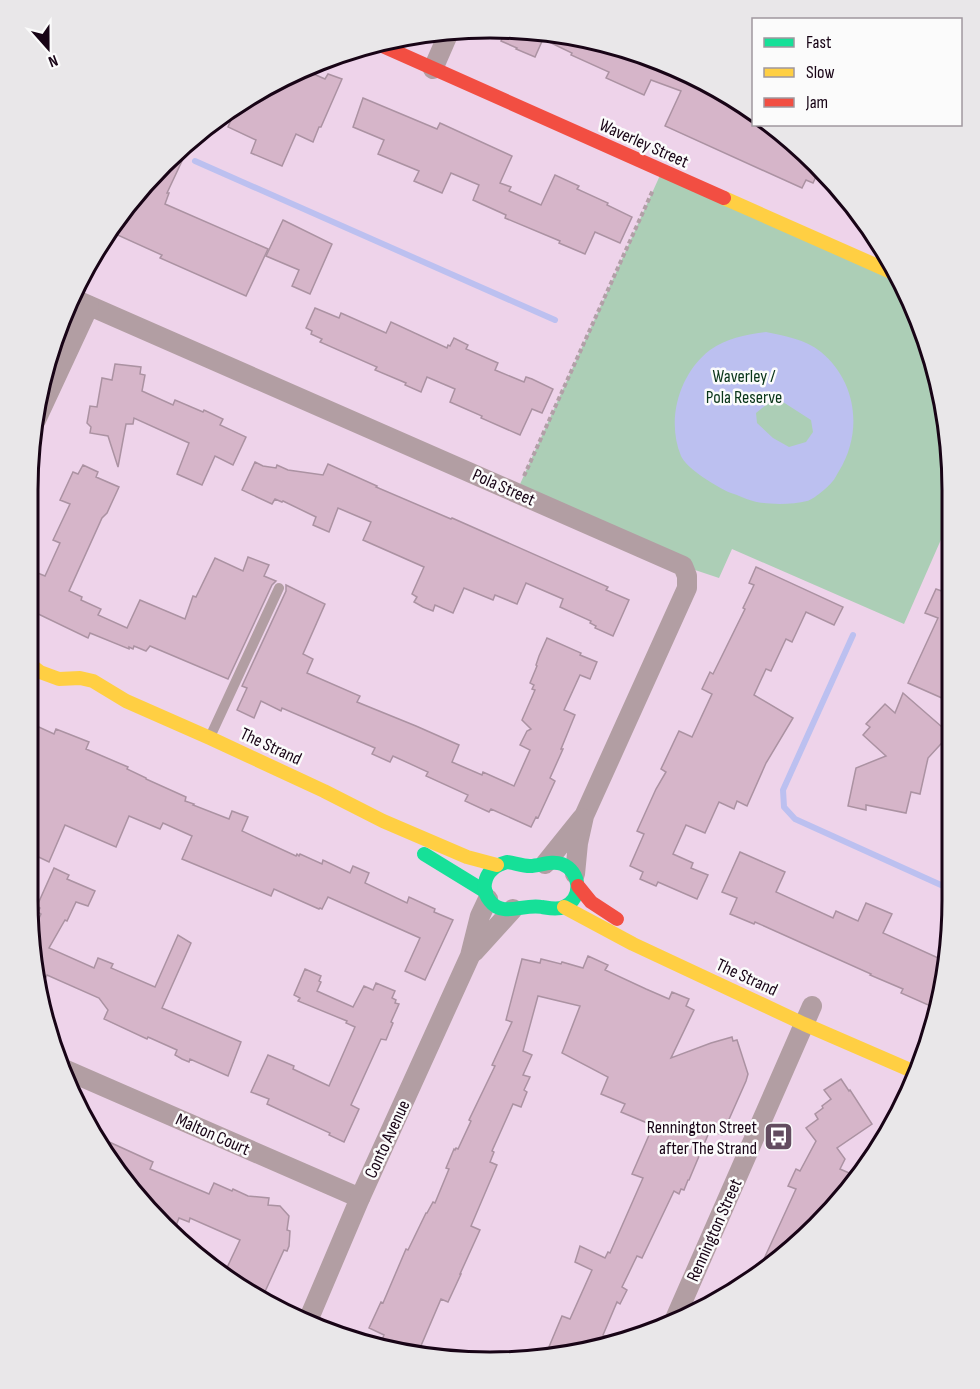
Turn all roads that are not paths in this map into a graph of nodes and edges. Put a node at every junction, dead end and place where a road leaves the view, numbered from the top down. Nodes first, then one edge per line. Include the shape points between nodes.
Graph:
1 (446, 39) edge
2 (388, 49) edge
3 (433, 69) junction
4 (885, 269) edge
5 (81, 303) edge
6 (51, 381) edge
7 (279, 588) dead end
8 (38, 670) edge
9 (210, 738) junction
10 (584, 816) junction
11 (416, 851) dead end
12 (545, 864) junction
13 (497, 865) junction
14 (576, 880) junction
15 (487, 896) junction
16 (564, 907) junction
17 (513, 909) junction
18 (629, 925) dead end
19 (470, 956) junction
20 (810, 1011) junction
21 (909, 1069) edge
22 (72, 1073) edge
23 (360, 1198) junction
24 (679, 1310) edge
25 (311, 1314) edge

1 - 3 street
2 - 3 street, Waverley Street
3 - 4 street, Waverley Street
5 - 6 street
5 - 10 street, Pola Street via 683,566 687,588
7 - 9 lane
8 - 9 street, The Strand via 59,679 93,681 126,701
9 - 13 street, The Strand via 383,820 467,857
10 - 12 street, Pola Street
10 - 14 street, Pola Street
11 - 15 street via 444,864
12 - 13 street, The Strand
12 - 14 street, The Strand via 568,867
13 - 15 street via 487,875
14 - 16 street via 575,897
14 - 18 street via 591,902
15 - 17 street via 499,908
15 - 19 street, Conto Avenue
16 - 17 street via 531,905
16 - 20 street, The Strand via 633,945
17 - 19 street, Conto Avenue
19 - 23 street, Conto Avenue
20 - 21 street, The Strand
20 - 24 street, Rennington Street
22 - 23 street, Malton Court
23 - 25 street, Conto Avenue

